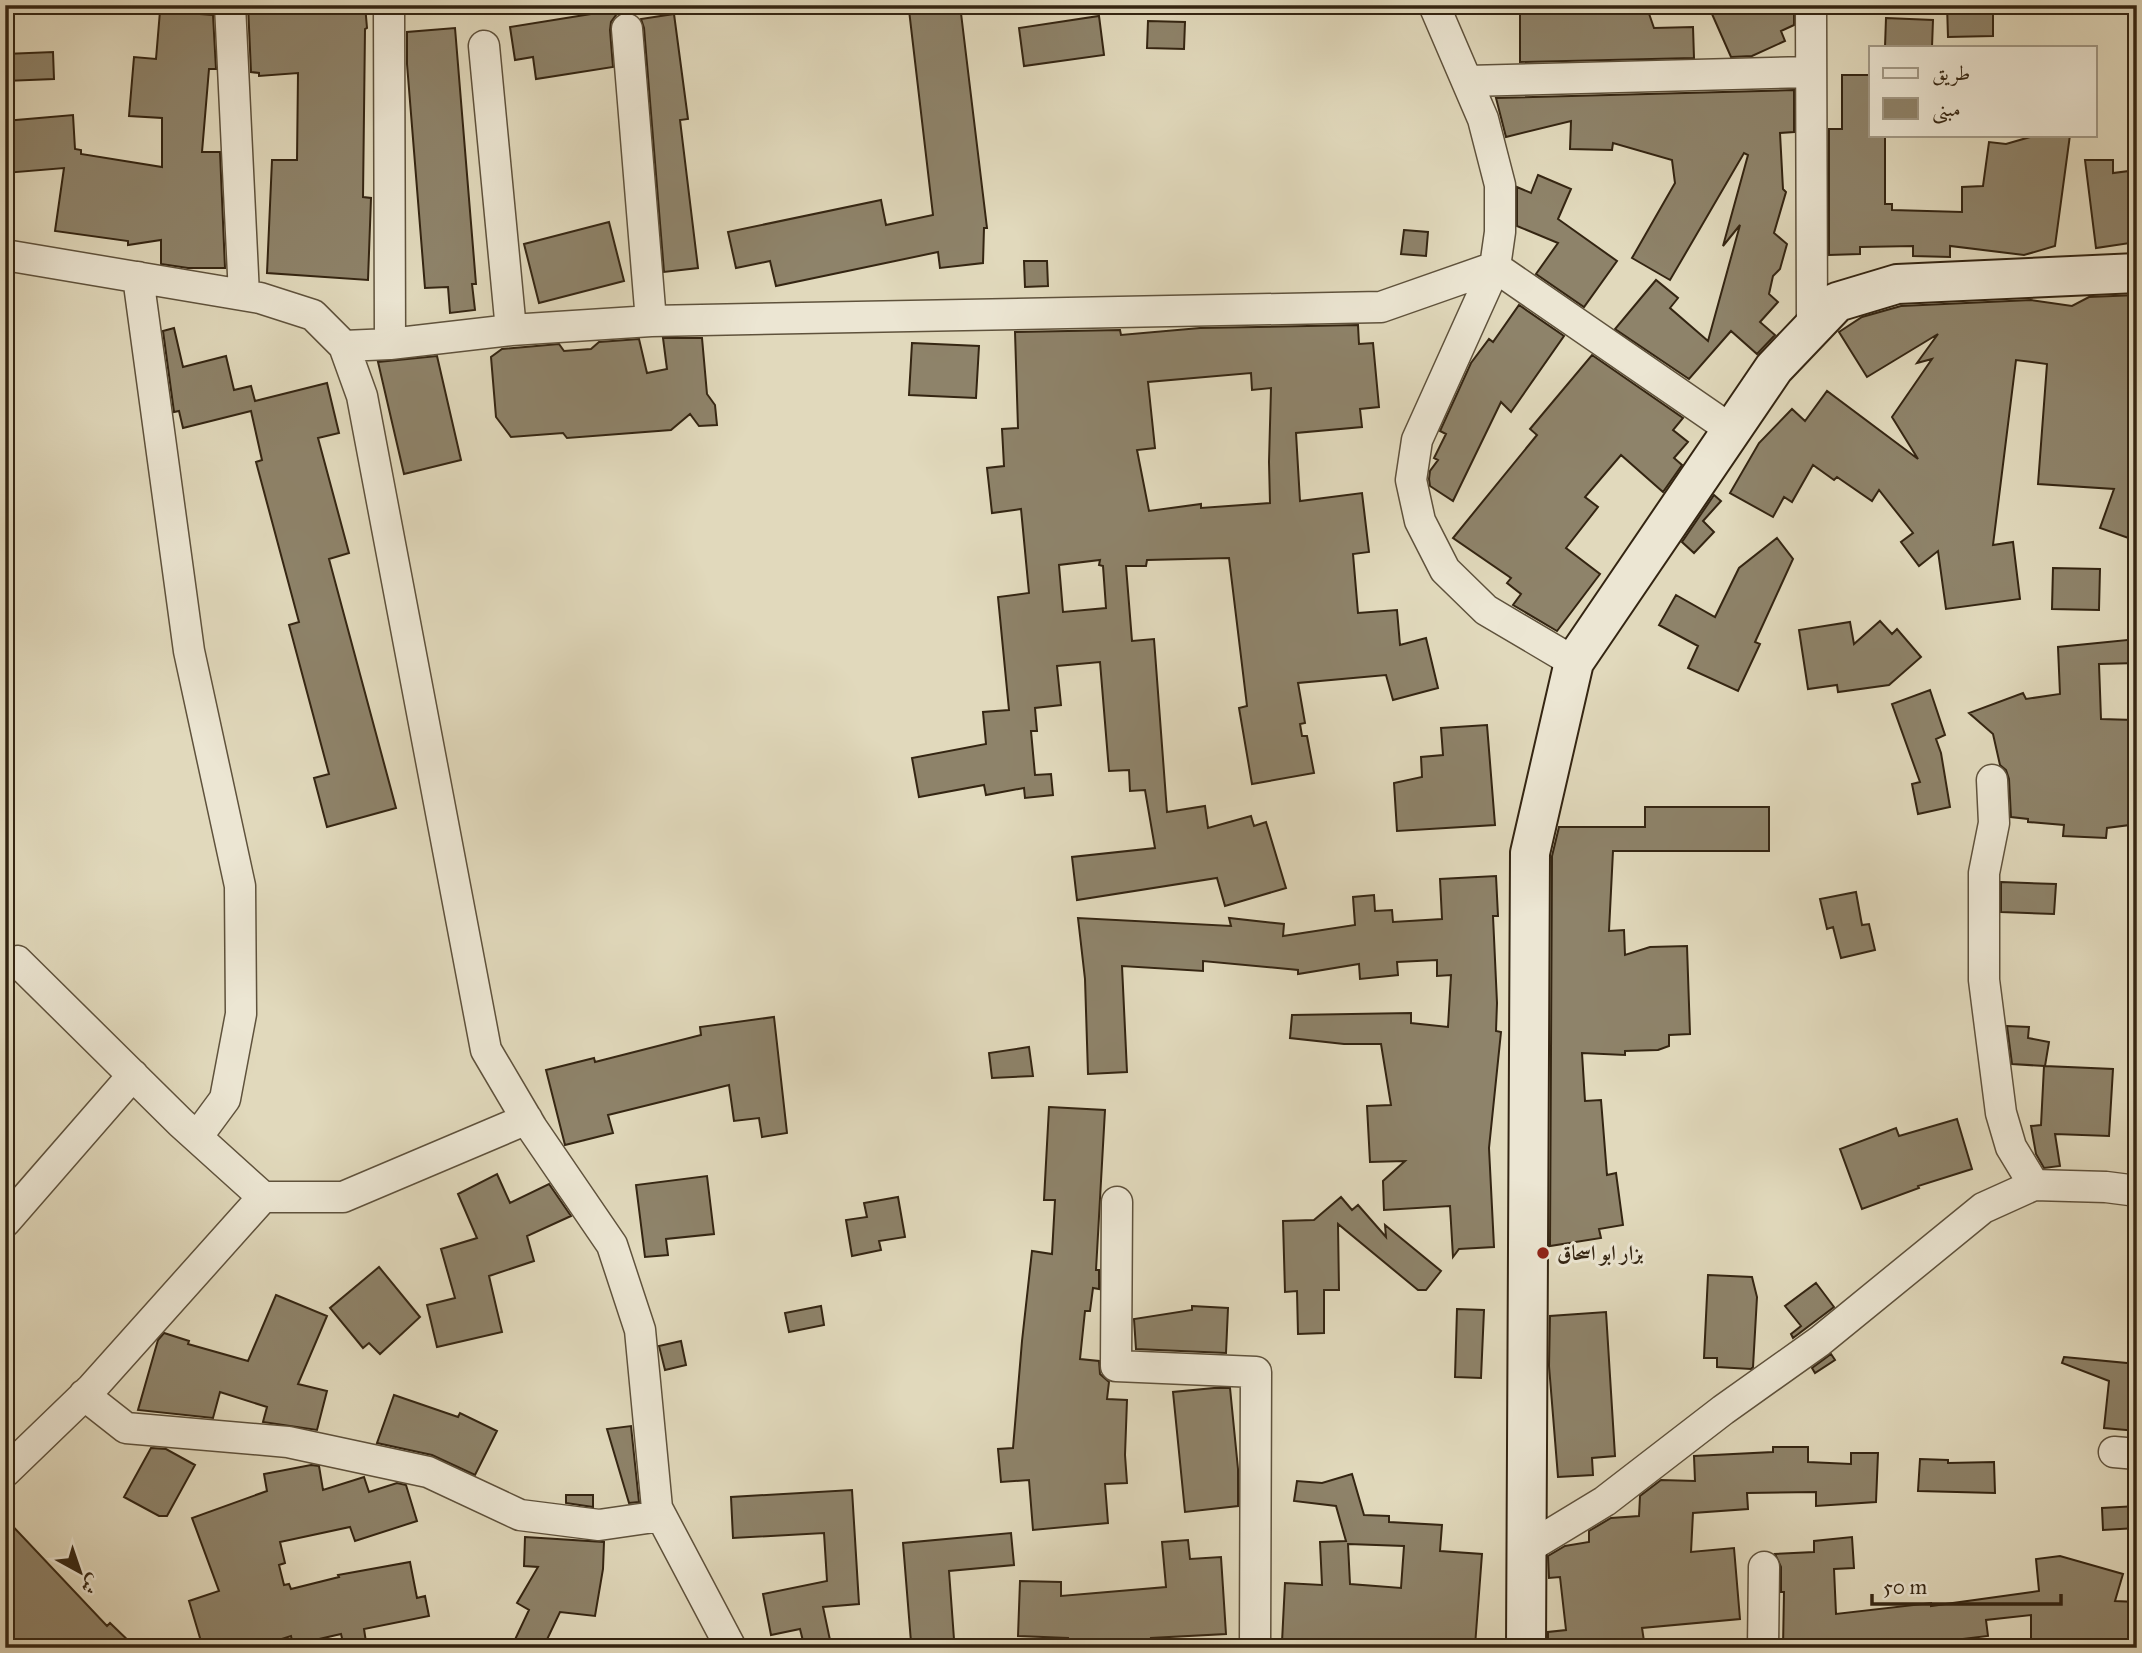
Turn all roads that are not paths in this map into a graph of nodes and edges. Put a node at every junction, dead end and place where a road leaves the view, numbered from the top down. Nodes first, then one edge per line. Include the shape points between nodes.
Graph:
1 (230, 5) edge
2 (1434, 5) edge
3 (1811, 5) edge
4 (389, 6) edge
5 (627, 29) dead end
6 (484, 46) dead end
7 (1811, 72) junction
8 (1468, 81) junction
9 (5, 255) edge
10 (1495, 267) junction
11 (2137, 273) edge
12 (138, 277) junction
13 (244, 295) junction
14 (652, 321) junction
15 (1812, 328) junction
16 (511, 330) junction
17 (390, 344) junction
18 (344, 346) junction
19 (1733, 431) junction
20 (1574, 662) junction
21 (1992, 780) dead end
22 (5, 969) edge
23 (133, 1075) junction
24 (527, 1119) junction
25 (197, 1137) junction
26 (2034, 1185) junction
27 (2137, 1191) edge
28 (263, 1197) junction
29 (1117, 1202) dead end
30 (5, 1222) edge
31 (85, 1395) junction
32 (5, 1472) edge
33 (661, 1516) junction
34 (1526, 1549) junction
35 (1764, 1567) dead end
36 (731, 1648) edge
37 (1255, 1648) edge
38 (1525, 1648) edge
39 (1763, 1648) edge

1 - 13 street
2 - 8 street
3 - 7 street
4 - 17 street
5 - 14 street
6 - 16 street
7 - 8 street
7 - 15 street
8 - 10 street via 1500,185
9 - 12 street
10 - 14 street via 1381,307
10 - 19 street
10 - 20 street via 1417,440 1411,480 1420,522 1445,570 1486,610
11 - 15 street via 1897,284 1837,302
12 - 13 street
12 - 25 street via 189,651 240,886 241,1014 225,1099
13 - 18 street via 313,315
14 - 16 street
15 - 19 street via 1774,368
16 - 17 street
17 - 18 street
18 - 24 street via 362,396 485,1050
19 - 20 street
20 - 34 street via 1530,853
21 - 26 street via 1994,822 1984,873 1984,980 2001,1114 2011,1147
22 - 23 street via 17,961
23 - 25 street
23 - 30 street
24 - 28 street via 343,1197
24 - 33 street via 616,1257 640,1330
25 - 28 street
26 - 27 street
26 - 34 street via 1983,1208 1820,1341 1605,1501
28 - 31 street
29 - 37 street via 1116,1366 1256,1372
31 - 32 street
31 - 33 street via 126,1428 288,1442 429,1472 520,1515 599,1525
33 - 36 street
34 - 38 street
35 - 39 street

